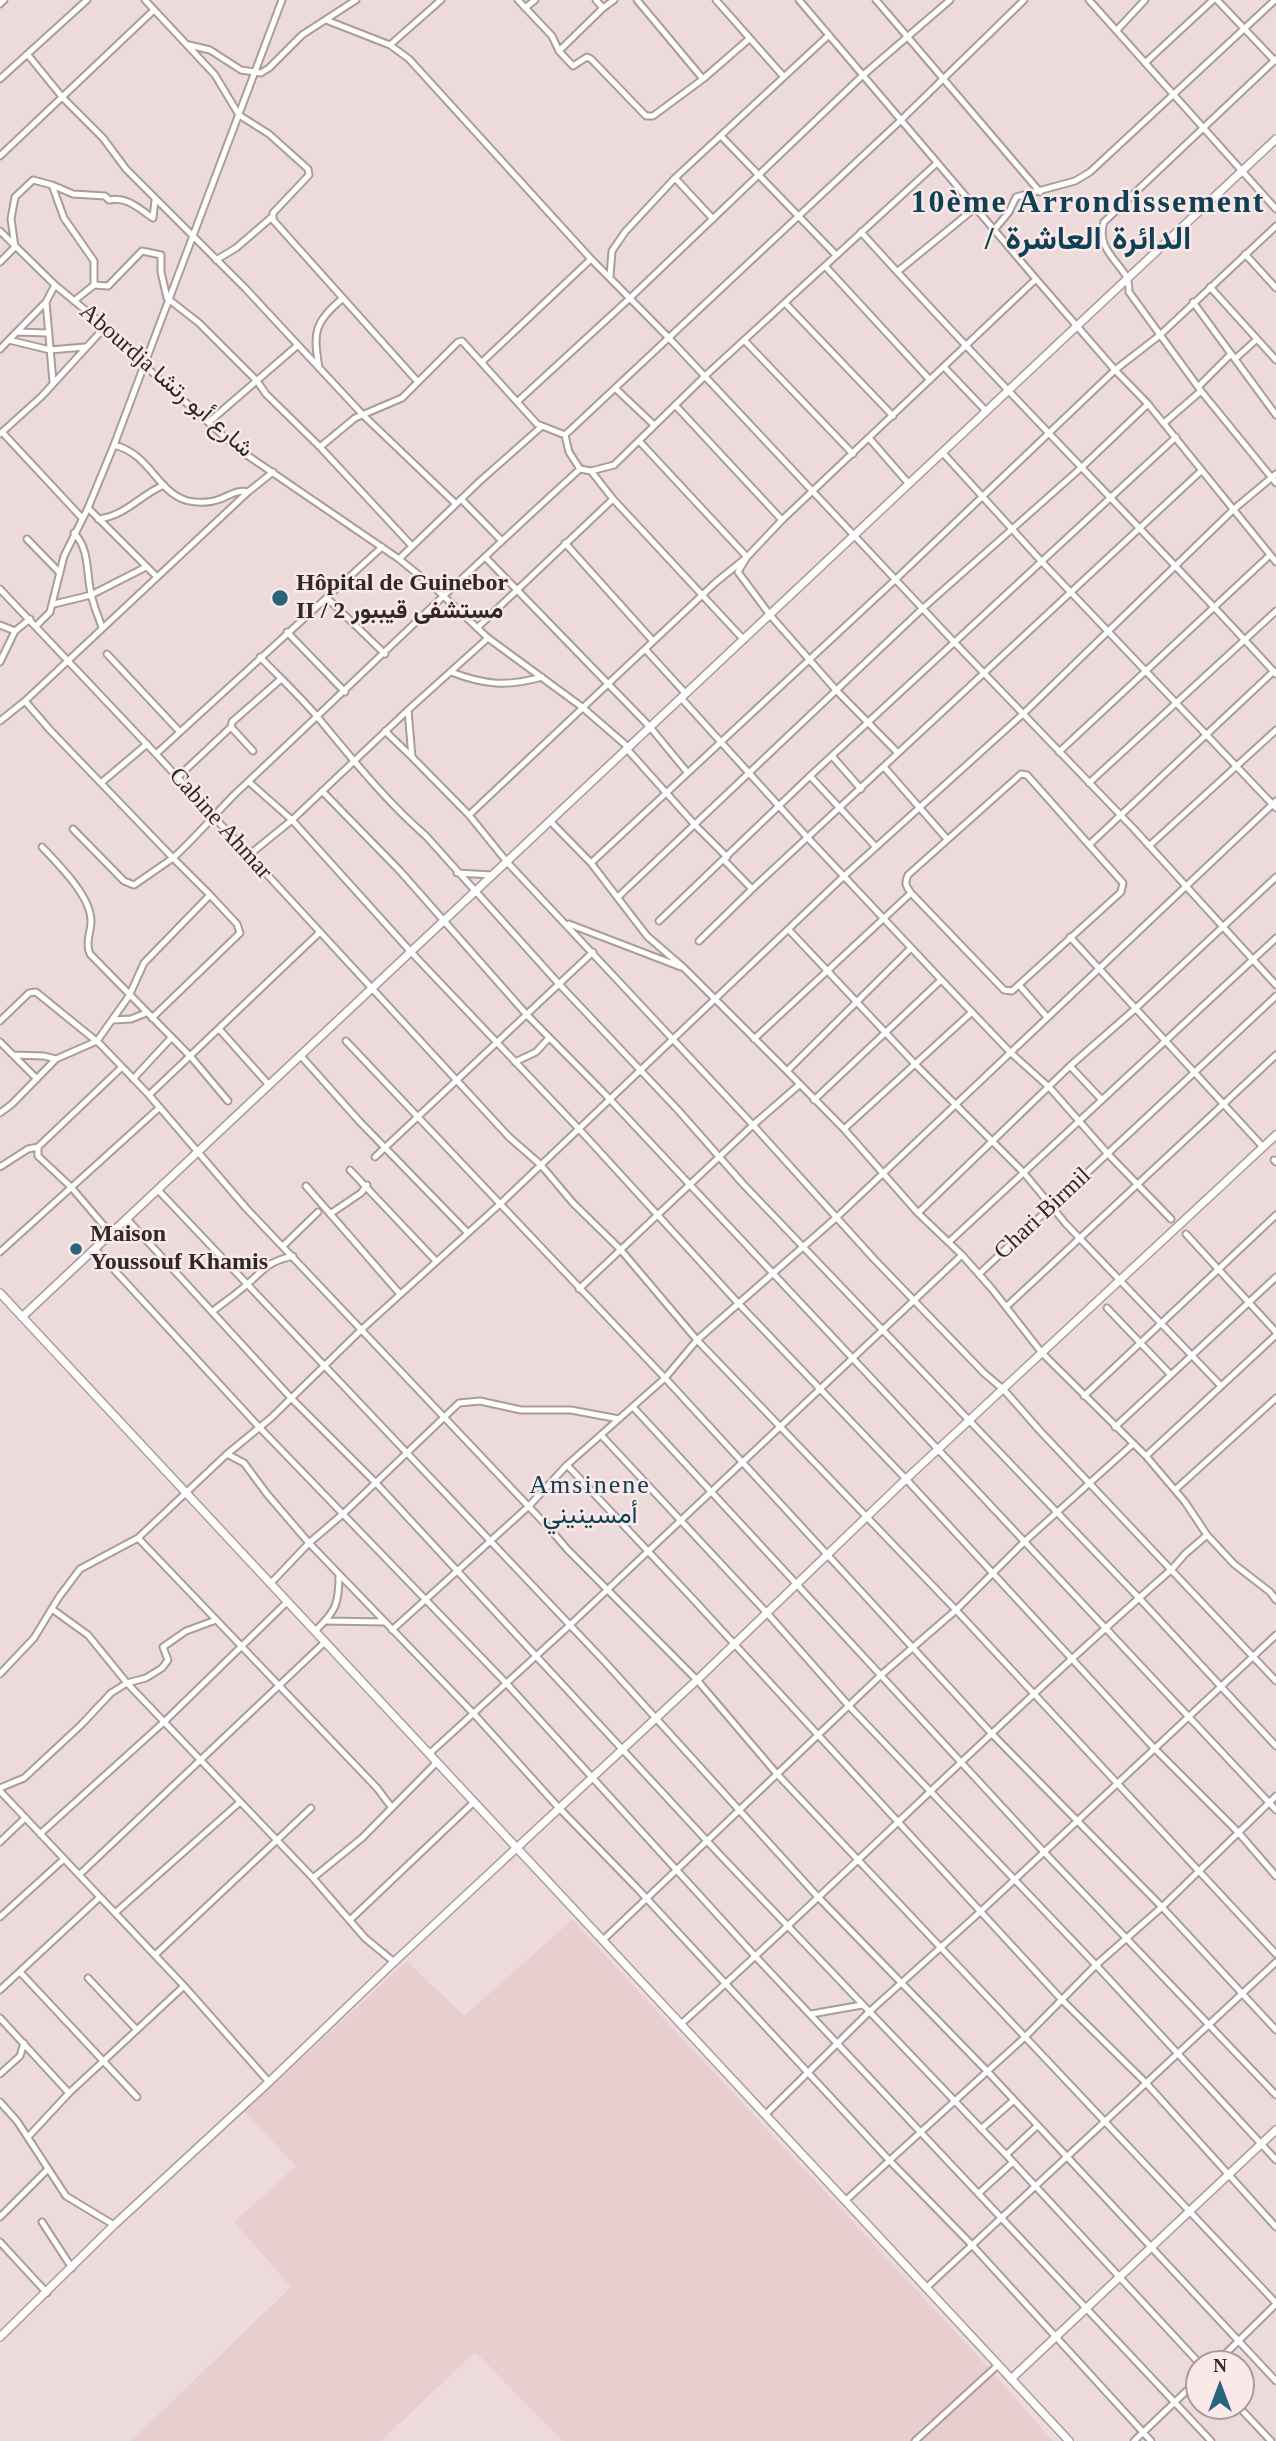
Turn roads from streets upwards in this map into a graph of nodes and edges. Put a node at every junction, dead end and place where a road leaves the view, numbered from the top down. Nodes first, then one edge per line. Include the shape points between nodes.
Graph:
1 (4, 0) edge
2 (88, 0) edge
3 (145, 0) edge
4 (282, 0) edge
5 (356, 0) edge
6 (441, 0) edge
7 (518, 0) edge
8 (535, 0) edge
9 (596, 0) edge
10 (614, 0) edge
11 (637, 0) edge
12 (716, 0) edge
13 (799, 0) edge
14 (876, 0) edge
15 (1024, 0) edge
16 (1088, 0) edge
17 (1145, 0) edge
18 (1215, 0) edge
19 (1275, 0) edge
20 (949, 1) edge
21 (0, 4) edge
22 (525, 8) junction
23 (603, 8) junction
24 (154, 10) junction
25 (326, 20) junction
26 (1244, 29) junction
27 (1117, 30) junction
28 (829, 35) junction
29 (906, 37) junction
30 (749, 39) junction
31 (390, 45) junction
32 (188, 46) junction
33 (559, 51) junction
34 (28, 55) junction
35 (1275, 60) edge
36 (1145, 63) junction
37 (255, 73) junction
38 (862, 76) junction
39 (942, 77) junction
40 (784, 78) junction
41 (0, 79) edge
42 (704, 79) junction
43 (1175, 95) junction
44 (63, 98) junction
45 (239, 115) junction
46 (900, 121) junction
47 (1204, 128) junction
48 (721, 136) junction
49 (1276, 139) edge
50 (0, 156) edge
51 (937, 163) junction
52 (1243, 170) junction
53 (758, 175) junction
54 (675, 178) junction
55 (52, 185) junction
56 (1040, 192) junction
57 (155, 200) junction
58 (975, 208) junction
59 (1276, 209) edge
60 (798, 216) junction
61 (272, 217) junction
62 (713, 219) junction
63 (1276, 226) edge
64 (994, 230) junction
65 (0, 231) edge
66 (861, 232) junction
67 (191, 236) junction
68 (15, 247) junction
69 (1245, 254) junction
70 (836, 255) junction
71 (591, 259) junction
72 (216, 260) junction
73 (0, 262) edge
74 (825, 266) junction
75 (897, 272) junction
76 (611, 278) junction
77 (1127, 278) junction
78 (1036, 279) junction
79 (55, 285) junction
80 (94, 285) junction
81 (1210, 287) junction
82 (1276, 288) edge
83 (167, 298) junction
84 (342, 298) junction
85 (630, 298) junction
86 (74, 301) junction
87 (46, 302) junction
88 (1193, 302) junction
89 (785, 303) junction
90 (1076, 326) junction
91 (105, 327) junction
92 (16, 332) junction
93 (48, 333) junction
94 (1160, 335) junction
95 (668, 337) junction
96 (9, 340) junction
97 (744, 340) junction
98 (1256, 340) junction
99 (298, 345) junction
100 (965, 346) junction
101 (86, 347) junction
102 (0, 349) edge
103 (50, 350) junction
104 (1233, 357) junction
105 (1276, 360) edge
106 (482, 362) junction
107 (144, 365) junction
108 (944, 367) junction
109 (319, 368) junction
110 (1115, 370) junction
111 (705, 376) junction
112 (930, 380) junction
113 (53, 382) junction
114 (257, 382) junction
115 (418, 382) junction
116 (615, 387) junction
117 (1199, 389) junction
118 (1009, 390) junction
119 (517, 402) junction
120 (1148, 404) junction
121 (675, 405) junction
122 (986, 411) junction
123 (363, 415) junction
124 (1276, 415) edge
125 (893, 416) junction
126 (209, 422) junction
127 (1164, 423) junction
128 (654, 425) junction
129 (541, 427) junction
130 (1049, 432) junction
131 (1, 433) edge
132 (565, 435) junction
133 (1176, 437) junction
134 (869, 438) junction
135 (640, 442) junction
136 (114, 445) junction
137 (320, 447) junction
138 (942, 452) junction
139 (853, 454) junction
140 (1082, 467) junction
141 (580, 469) junction
142 (591, 471) junction
143 (1202, 471) junction
144 (273, 472) junction
145 (1274, 478) edge
146 (909, 484) junction
147 (163, 485) junction
148 (248, 492) junction
149 (813, 492) junction
150 (984, 496) junction
151 (1111, 497) junction
152 (613, 499) junction
153 (458, 501) junction
154 (88, 508) junction
155 (1234, 509) junction
156 (82, 518) junction
157 (98, 519) junction
158 (782, 520) junction
159 (1139, 528) junction
160 (1012, 530) junction
161 (74, 533) junction
162 (855, 535) junction
163 (27, 539) dead end
164 (501, 540) junction
165 (565, 543) junction
166 (382, 547) junction
167 (412, 547) junction
168 (1270, 555) junction
169 (485, 556) junction
170 (747, 557) junction
171 (399, 559) junction
172 (1042, 562) junction
173 (1276, 562) edge
174 (1176, 566) junction
175 (146, 567) junction
176 (60, 573) junction
177 (156, 576) junction
178 (896, 579) junction
179 (0, 589) edge
180 (517, 589) junction
181 (1070, 592) junction
182 (91, 595) junction
183 (702, 595) junction
184 (444, 597) junction
185 (327, 598) junction
186 (54, 604) junction
187 (1213, 607) junction
188 (922, 609) junction
189 (1276, 611) edge
190 (770, 615) junction
191 (30, 619) junction
192 (0, 625) edge
193 (36, 626) junction
194 (102, 626) junction
195 (477, 628) junction
196 (15, 631) junction
197 (1108, 631) junction
198 (287, 632) junction
199 (488, 638) junction
200 (744, 640) junction
201 (653, 641) junction
202 (1244, 641) junction
203 (954, 642) junction
204 (645, 649) junction
205 (107, 654) dead end
206 (385, 654) junction
207 (260, 657) junction
208 (810, 659) junction
209 (68, 660) junction
210 (0, 662) edge
211 (1145, 671) junction
212 (1275, 671) edge
213 (452, 672) junction
214 (984, 673) junction
215 (542, 677) junction
216 (281, 679) junction
217 (607, 684) junction
218 (836, 690) junction
219 (345, 692) junction
220 (683, 696) junction
221 (25, 701) junction
222 (1176, 704) junction
223 (582, 707) junction
224 (408, 710) junction
225 (1024, 713) junction
226 (318, 718) junction
227 (0, 721) edge
228 (869, 723) junction
229 (231, 727) junction
230 (650, 727) junction
231 (1276, 730) edge
232 (385, 731) junction
233 (180, 732) junction
234 (1205, 735) junction
235 (720, 741) junction
236 (147, 744) junction
237 (628, 748) junction
238 (253, 751) dead end
239 (1059, 752) junction
240 (898, 753) junction
241 (156, 754) junction
242 (832, 756) junction
243 (412, 757) junction
244 (353, 761) junction
245 (884, 767) junction
246 (1236, 767) junction
247 (687, 772) junction
248 (750, 773) junction
249 (810, 776) junction
250 (178, 777) junction
251 (249, 782) junction
252 (101, 783) junction
253 (1089, 783) junction
254 (861, 789) junction
255 (322, 791) junction
256 (665, 793) junction
257 (1275, 805) edge
258 (779, 806) junction
259 (841, 808) junction
260 (919, 808) junction
261 (469, 815) junction
262 (1121, 815) junction
263 (213, 818) junction
264 (292, 820) junction
265 (551, 821) junction
266 (695, 826) junction
267 (73, 829) dead end
268 (807, 838) junction
269 (947, 839) junction
270 (1090, 845) junction
271 (1149, 846) junction
272 (42, 847) dead end
273 (876, 847) junction
274 (248, 855) junction
275 (173, 858) junction
276 (726, 858) junction
277 (507, 862) junction
278 (591, 863) junction
279 (457, 873) junction
280 (492, 876) junction
281 (844, 876) junction
282 (1276, 877) edge
283 (1186, 887) junction
284 (752, 889) junction
285 (475, 892) junction
286 (911, 893) junction
287 (210, 895) junction
288 (618, 897) junction
289 (883, 918) junction
290 (561, 920) junction
291 (659, 921) dead end
292 (443, 922) junction
293 (1223, 927) junction
294 (789, 930) junction
295 (319, 933) junction
296 (1070, 937) junction
297 (1276, 938) edge
298 (699, 942) dead end
299 (911, 948) junction
300 (411, 952) junction
301 (593, 952) junction
302 (1252, 960) junction
303 (1098, 967) junction
304 (684, 968) junction
305 (827, 970) junction
306 (941, 980) junction
307 (559, 984) junction
308 (1018, 985) junction
309 (1276, 985) edge
310 (373, 988) junction
311 (129, 996) junction
312 (1276, 996) edge
313 (716, 1000) junction
314 (856, 1001) junction
315 (1135, 1009) junction
316 (972, 1012) junction
317 (527, 1015) junction
318 (149, 1016) junction
319 (1047, 1017) junction
320 (113, 1020) junction
321 (0, 1021) edge
322 (220, 1030) junction
323 (885, 1032) junction
324 (171, 1038) dead end
325 (549, 1038) junction
326 (673, 1039) junction
327 (754, 1040) junction
328 (97, 1041) junction
329 (346, 1041) dead end
330 (1166, 1041) junction
331 (0, 1042) edge
332 (498, 1044) junction
333 (1010, 1052) junction
334 (13, 1055) junction
335 (1276, 1055) edge
336 (301, 1056) junction
337 (191, 1057) junction
338 (56, 1059) junction
339 (515, 1062) junction
340 (915, 1064) junction
341 (1070, 1066) junction
342 (122, 1067) junction
343 (641, 1071) junction
344 (787, 1071) junction
345 (1195, 1071) junction
346 (37, 1079) junction
347 (133, 1079) junction
348 (456, 1080) junction
349 (269, 1085) junction
350 (799, 1085) junction
351 (1049, 1088) junction
352 (149, 1096) junction
353 (609, 1100) junction
354 (814, 1100) junction
355 (1102, 1100) junction
356 (228, 1101) dead end
357 (1225, 1103) junction
358 (954, 1104) junction
359 (159, 1108) junction
360 (0, 1113) edge
361 (419, 1118) junction
362 (1079, 1121) junction
363 (753, 1125) junction
364 (579, 1129) junction
365 (844, 1129) junction
366 (1276, 1135) edge
367 (991, 1142) junction
368 (38, 1147) junction
369 (1264, 1147) junction
370 (386, 1149) junction
371 (198, 1152) junction
372 (1108, 1154) junction
373 (375, 1157) dead end
374 (719, 1158) junction
375 (541, 1165) junction
376 (0, 1167) edge
377 (350, 1170) dead end
378 (882, 1173) junction
379 (1024, 1173) junction
380 (366, 1185) junction
381 (1138, 1185) junction
382 (71, 1186) junction
383 (306, 1186) dead end
384 (690, 1186) junction
385 (158, 1190) junction
386 (500, 1204) junction
387 (1051, 1206) junction
388 (318, 1212) dead end
389 (918, 1213) junction
390 (330, 1214) junction
391 (1276, 1215) edge
392 (657, 1216) junction
393 (837, 1217) junction
394 (127, 1219) junction
395 (1171, 1219) dead end
396 (467, 1232) junction
397 (111, 1234) junction
398 (1186, 1234) dead end
399 (461, 1238) junction
400 (1080, 1239) junction
401 (949, 1242) junction
402 (284, 1245) junction
403 (804, 1246) junction
404 (95, 1249) junction
405 (620, 1250) junction
406 (0, 1252) edge
407 (962, 1255) junction
408 (293, 1256) junction
409 (436, 1261) junction
410 (1218, 1270) junction
411 (772, 1274) junction
412 (979, 1274) junction
413 (1276, 1278) edge
414 (1122, 1280) junction
415 (247, 1284) junction
416 (579, 1289) junction
417 (0, 1293) edge
418 (400, 1294) junction
419 (914, 1300) junction
420 (1249, 1302) junction
421 (738, 1303) junction
422 (1006, 1307) junction
423 (1107, 1308) dead end
424 (213, 1311) junction
425 (22, 1317) junction
426 (1162, 1323) junction
427 (883, 1329) junction
428 (361, 1330) junction
429 (1276, 1333) edge
430 (697, 1340) junction
431 (1140, 1343) junction
432 (1042, 1353) junction
433 (1193, 1355) junction
434 (852, 1359) junction
435 (323, 1367) junction
436 (1171, 1376) junction
437 (665, 1378) junction
438 (1221, 1386) junction
439 (819, 1389) junction
440 (1004, 1390) junction
441 (1084, 1396) junction
442 (291, 1398) junction
443 (1276, 1398) edge
444 (633, 1407) junction
445 (445, 1417) junction
446 (619, 1419) junction
447 (970, 1421) junction
448 (780, 1426) junction
449 (259, 1427) junction
450 (1115, 1427) junction
451 (601, 1435) junction
452 (1133, 1444) junction
453 (939, 1449) junction
454 (227, 1454) junction
455 (407, 1454) junction
456 (1146, 1457) junction
457 (743, 1463) junction
458 (567, 1465) junction
459 (906, 1479) junction
460 (1088, 1482) junction
461 (376, 1483) junction
462 (1175, 1490) junction
463 (712, 1492) junction
464 (186, 1493) junction
465 (529, 1506) junction
466 (1057, 1511) junction
467 (344, 1513) junction
468 (867, 1516) junction
469 (681, 1521) junction
470 (1207, 1535) junction
471 (138, 1538) junction
472 (489, 1540) junction
473 (1024, 1542) junction
474 (309, 1543) junction
475 (648, 1551) junction
476 (829, 1555) junction
477 (456, 1569) junction
478 (1172, 1569) junction
479 (994, 1573) junction
480 (339, 1575) junction
481 (271, 1584) junction
482 (797, 1584) junction
483 (608, 1589) junction
484 (1139, 1598) junction
485 (424, 1599) junction
486 (1276, 1600) edge
487 (287, 1602) junction
488 (52, 1609) junction
489 (956, 1610) junction
490 (767, 1613) junction
491 (216, 1620) junction
492 (326, 1621) junction
493 (385, 1622) junction
494 (570, 1626) junction
495 (1106, 1627) junction
496 (392, 1630) junction
497 (315, 1631) junction
498 (1276, 1635) edge
499 (325, 1642) junction
500 (734, 1643) junction
501 (912, 1646) junction
502 (240, 1647) junction
503 (537, 1656) junction
504 (1253, 1657) junction
505 (1073, 1658) junction
506 (0, 1674) edge
507 (881, 1675) junction
508 (696, 1680) junction
509 (1276, 1681) edge
510 (127, 1683) junction
511 (507, 1684) junction
512 (278, 1685) junction
513 (1222, 1687) junction
514 (1033, 1694) junction
515 (849, 1706) junction
516 (474, 1714) junction
517 (1189, 1717) junction
518 (656, 1718) junction
519 (165, 1721) junction
520 (993, 1735) junction
521 (817, 1736) junction
522 (1276, 1746) edge
523 (622, 1748) junction
524 (1154, 1748) junction
525 (429, 1754) junction
526 (201, 1760) junction
527 (437, 1762) junction
528 (962, 1764) junction
529 (777, 1774) junction
530 (590, 1777) junction
531 (1116, 1784) junction
532 (0, 1790) edge
533 (929, 1792) junction
534 (1276, 1796) edge
535 (240, 1802) junction
536 (474, 1802) junction
537 (1269, 1803) junction
538 (311, 1808) dead end
539 (392, 1808) junction
540 (559, 1808) junction
541 (740, 1811) junction
542 (1276, 1811) edge
543 (25, 1818) junction
544 (1076, 1821) junction
545 (896, 1822) junction
546 (1238, 1832) junction
547 (40, 1834) junction
548 (708, 1839) junction
549 (275, 1840) junction
550 (0, 1842) edge
551 (516, 1847) junction
552 (1043, 1851) junction
553 (64, 1858) junction
554 (858, 1858) junction
555 (677, 1869) junction
556 (1199, 1872) junction
557 (79, 1875) junction
558 (1276, 1876) edge
559 (313, 1878) junction
560 (1013, 1879) junction
561 (100, 1897) junction
562 (818, 1897) junction
563 (646, 1900) junction
564 (1161, 1907) junction
565 (980, 1912) junction
566 (115, 1913) junction
567 (0, 1917) edge
568 (349, 1920) junction
569 (789, 1926) junction
570 (1126, 1937) junction
571 (603, 1940) junction
572 (941, 1947) junction
573 (1276, 1954) edge
574 (155, 1955) junction
575 (755, 1956) junction
576 (394, 1962) junction
577 (1276, 1962) edge
578 (1096, 1965) junction
579 (20, 1972) junction
580 (88, 1978) dead end
581 (900, 1983) junction
582 (725, 1984) junction
583 (184, 1986) junction
584 (0, 1990) edge
585 (1241, 1993) junction
586 (1062, 2000) junction
587 (862, 2005) junction
588 (869, 2012) junction
589 (811, 2014) junction
590 (0, 2018) edge
591 (681, 2024) junction
592 (1210, 2024) junction
593 (137, 2030) junction
594 (1276, 2030) edge
595 (1025, 2037) junction
596 (24, 2043) junction
597 (838, 2043) junction
598 (1178, 2054) junction
599 (103, 2061) junction
600 (987, 2071) junction
601 (809, 2072) junction
602 (0, 2074) edge
603 (269, 2082) junction
604 (1146, 2084) junction
605 (69, 2093) junction
606 (1276, 2095) edge
607 (137, 2097) dead end
608 (1014, 2100) junction
609 (953, 2101) junction
610 (0, 2102) edge
611 (765, 2115) junction
612 (1105, 2122) junction
613 (1037, 2126) junction
614 (981, 2129) junction
615 (921, 2130) junction
616 (1276, 2130) edge
617 (28, 2137) junction
618 (1261, 2144) junction
619 (1006, 2155) junction
620 (1066, 2157) junction
621 (889, 2160) junction
622 (1276, 2160) edge
623 (1013, 2162) junction
624 (48, 2169) junction
625 (1227, 2175) junction
626 (1035, 2186) junction
627 (979, 2193) junction
628 (845, 2201) junction
629 (1190, 2210) junction
630 (0, 2217) edge
631 (1002, 2217) junction
632 (42, 2222) dead end
633 (114, 2224) junction
634 (1276, 2227) edge
635 (0, 2242) edge
636 (971, 2245) junction
637 (1151, 2247) junction
638 (72, 2268) junction
639 (1120, 2277) junction
640 (926, 2288) junction
641 (47, 2293) junction
642 (1276, 2303) edge
643 (1087, 2307) junction
644 (0, 2337) edge
645 (1056, 2337) junction
646 (1240, 2341) junction
647 (1187, 2350) edge
648 (1230, 2350) edge
649 (998, 2365) junction
650 (1011, 2379) junction
651 (1276, 2381) edge
652 (1185, 2391) edge
653 (1174, 2401) junction
654 (1251, 2420) edge
655 (1143, 2432) junction
656 (915, 2441) edge
657 (1069, 2441) edge
658 (1134, 2441) edge
659 (1151, 2441) edge
660 (1211, 2441) edge
661 (1271, 2441) edge

1 - 21 street
2 - 34 street
3 - 24 street
4 - 37 street
5 - 25 street
6 - 31 street
7 - 22 street
8 - 22 street
9 - 23 street
10 - 23 street
11 - 42 street
12 - 30 street
13 - 28 street
14 - 29 street
15 - 39 street
16 - 27 street
17 - 27 street
18 - 26 street
18 - 36 street
19 - 26 street
20 - 29 street
22 - 33 street via 552,36
23 - 33 street
24 - 32 street
24 - 44 street
25 - 31 street
25 - 37 street via 295,41 269,68
26 - 35 street
26 - 43 street
27 - 36 street
28 - 38 street
28 - 40 street
29 - 38 street
29 - 39 street
30 - 40 street
30 - 42 street
31 - 71 street via 415,65
32 - 37 street via 210,50 241,70
32 - 45 street via 215,75
33 - 42 street via 573,66 591,59 646,117
34 - 41 street
34 - 44 street
35 - 47 street
36 - 43 street
37 - 45 street
38 - 46 street
38 - 53 street
39 - 46 street
39 - 56 street
40 - 48 street
43 - 47 street
43 - 56 street via 1090,172
44 - 50 street
44 - 57 street
45 - 61 street via 269,134 308,169 309,175
45 - 67 street
46 - 51 street
46 - 60 street
47 - 52 street
47 - 77 street via 1102,225 1105,251
48 - 53 street
48 - 54 street
49 - 52 street
51 - 58 street
51 - 66 street
52 - 59 street
52 - 77 street
53 - 60 street
53 - 62 street
54 - 62 street
54 - 76 street via 614,246
55 - 57 street via 73,194 118,198 153,218
55 - 68 street via 33,180 15,197 11,219
55 - 80 street via 64,218 94,261
56 - 64 street via 1016,197
57 - 67 street
58 - 64 street
58 - 75 street
60 - 70 street
60 - 95 street
61 - 72 street
61 - 84 street
62 - 85 street
63 - 69 street
64 - 78 street
65 - 68 street, Abourdja شارع أبو رتشا
66 - 70 street
66 - 75 street
67 - 72 street
67 - 83 street
68 - 73 street
68 - 79 street, Abourdja شارع أبو رتشا
69 - 81 street
69 - 82 street
70 - 74 street
71 - 76 street
71 - 106 street
72 - 99 street
74 - 89 street
74 - 112 street
75 - 100 street
76 - 85 street
77 - 90 street
77 - 94 street via 1129,292
78 - 90 street
78 - 100 street
79 - 86 street, Abourdja شارع أبو رتشا
79 - 87 street
80 - 83 street via 108,286 142,251 162,255
80 - 86 street
81 - 88 street
81 - 98 street
83 - 107 street
83 - 114 street via 199,323
84 - 109 street via 324,314 316,331
84 - 115 street
85 - 95 street
85 - 119 street
86 - 91 street, Abourdja شارع أبو رتشا
87 - 92 street
87 - 93 street
88 - 94 street
88 - 104 street
89 - 97 street
89 - 125 street
90 - 110 street
90 - 118 street
91 - 101 street
91 - 107 street, Abourdja شارع أبو رتشا
92 - 93 street
92 - 96 street
93 - 103 street
94 - 110 street
94 - 117 street
95 - 111 street
95 - 116 street
96 - 102 street
96 - 103 street
97 - 111 street
97 - 139 street
98 - 104 street
98 - 105 street
99 - 109 street
99 - 114 street
100 - 108 street
100 - 118 street
101 - 103 street
101 - 113 street
103 - 113 street
104 - 117 street
104 - 124 street
106 - 115 street via 466,343 458,342
106 - 119 street
107 - 126 street, Abourdja شارع أبو رتشا
107 - 136 street
108 - 112 street
108 - 122 street
109 - 123 street
110 - 120 street
110 - 130 street
111 - 121 street
111 - 149 street
112 - 125 street
113 - 131 street
114 - 126 street
114 - 137 street
115 - 123 street via 394,403
116 - 128 street
116 - 132 street
117 - 127 street
117 - 145 street
118 - 122 street
118 - 130 street
119 - 129 street
120 - 127 street
120 - 140 street
121 - 128 street
121 - 158 street
122 - 138 street
123 - 137 street
123 - 153 street
125 - 134 street
126 - 144 street, Abourdja شارع أبو رتشا
127 - 133 street
128 - 135 street
129 - 132 street
129 - 153 street
130 - 140 street
130 - 150 street
131 - 156 street
132 - 141 street
133 - 143 street
133 - 151 street
134 - 139 street
134 - 146 street
135 - 142 street via 614,465
135 - 170 street
136 - 147 street via 137,455
136 - 154 street
137 - 167 street
138 - 146 street
138 - 150 street
139 - 149 street
140 - 151 street
140 - 160 street
141 - 142 street
141 - 164 street
142 - 152 street
143 - 155 street
143 - 159 street
144 - 148 street
144 - 166 street, Abourdja شارع أبو رتشا
145 - 155 street
146 - 162 street
147 - 148 street via 186,501 198,502
147 - 157 street via 116,515
148 - 177 street
149 - 158 street
149 - 162 street
150 - 160 street
150 - 178 street
151 - 159 street
151 - 172 street
152 - 165 street
152 - 183 street
153 - 164 street
153 - 167 street
154 - 156 street
154 - 157 street
155 - 168 street
155 - 174 street
156 - 161 street
157 - 175 street
158 - 170 street
159 - 174 street
159 - 181 street
160 - 172 street
160 - 188 street
161 - 176 street
161 - 182 street via 86,555
162 - 178 street
162 - 190 street
163 - 176 street
164 - 169 street
165 - 180 street
165 - 201 street
166 - 171 street, Abourdja شارع أبو رتشا
166 - 185 street
167 - 171 street
168 - 173 street
168 - 187 street
169 - 180 street
169 - 184 street
170 - 183 street
170 - 190 street via 738,572
171 - 184 street, Abourdja شارع أبو رتشا
172 - 181 street
172 - 203 street
174 - 187 street
174 - 197 street
175 - 177 street
175 - 182 street
176 - 186 street
177 - 194 street
178 - 188 street
178 - 208 street
179 - 191 street, Cabine Ahmar
180 - 195 street
180 - 217 street
181 - 197 street
181 - 214 street
182 - 186 street
182 - 194 street
183 - 200 street
183 - 201 street
184 - 195 street, Abourdja شارع أبو رتشا
184 - 206 street
185 - 198 street
185 - 206 street
186 - 193 street
187 - 202 street
187 - 211 street
188 - 203 street
188 - 218 street
189 - 202 street
190 - 200 street
190 - 208 street
191 - 193 street, Cabine Ahmar
191 - 196 street
192 - 196 street
193 - 209 street, Cabine Ahmar
194 - 209 street
195 - 199 street, Abourdja شارع أبو رتشا
196 - 210 street
197 - 211 street
197 - 225 street
198 - 207 street
198 - 219 street
199 - 213 street
199 - 215 street, Abourdja شارع أبو رتشا
200 - 220 street
201 - 204 street
202 - 212 street
202 - 222 street
203 - 214 street
203 - 228 street
204 - 217 street
204 - 220 street
205 - 233 street
206 - 219 street
207 - 216 street
207 - 233 street
208 - 218 street
208 - 235 street
209 - 221 street
209 - 236 street, Cabine Ahmar
211 - 222 street
211 - 239 street
212 - 234 street
213 - 215 street via 487,684
213 - 224 street
214 - 225 street
214 - 240 street
215 - 223 street, Abourdja شارع أبو رتشا
216 - 226 street
216 - 229 street
217 - 223 street
217 - 230 street
218 - 228 street
218 - 248 street
219 - 226 street
220 - 230 street
220 - 235 street
221 - 227 street
221 - 252 street
222 - 234 street
222 - 253 street
223 - 237 street, Abourdja شارع أبو رتشا
223 - 261 street
224 - 232 street
224 - 243 street
225 - 239 street
225 - 260 street
226 - 244 street
226 - 251 street
228 - 240 street
228 - 242 street
229 - 238 street
229 - 250 street
230 - 237 street
230 - 247 street
231 - 246 street
232 - 243 street
232 - 244 street
233 - 241 street
234 - 246 street
234 - 262 street
235 - 247 street
235 - 248 street
236 - 241 street, Cabine Ahmar
236 - 252 street
237 - 256 street, Abourdja شارع أبو رتشا
237 - 265 street
239 - 253 street
240 - 245 street
241 - 250 street, Cabine Ahmar
242 - 249 street
242 - 254 street
243 - 261 street
244 - 255 street
244 - 279 street
245 - 254 street
245 - 260 street
246 - 257 street
246 - 271 street
247 - 256 street
248 - 258 street
248 - 266 street
249 - 258 street
249 - 259 street
250 - 263 street, Cabine Ahmar
251 - 263 street
251 - 264 street
252 - 275 street
253 - 262 street
254 - 259 street
255 - 264 street
255 - 292 street
256 - 266 street, Abourdja شارع أبو رتشا
256 - 278 street
257 - 283 street
258 - 268 street
258 - 276 street
259 - 268 street
259 - 273 street
260 - 269 street
260 - 273 street
261 - 277 street
262 - 270 street
262 - 271 street
263 - 274 street, Cabine Ahmar
263 - 275 street
264 - 274 street
264 - 300 street
265 - 277 street
265 - 278 street
266 - 276 street, Abourdja شارع أبو رتشا
266 - 288 street
267 - 275 street via 124,881 134,885
268 - 281 street
268 - 284 street
269 - 270 street via 1021,774 1027,775
269 - 286 street via 908,875 906,886
270 - 296 street via 1123,887
271 - 283 street
272 - 311 street via 66,873 90,913 90,954
273 - 281 street
274 - 295 street, Cabine Ahmar
275 - 287 street
276 - 284 street, Abourdja شارع أبو رتشا
276 - 291 street
277 - 280 street
277 - 290 street
278 - 288 street
279 - 280 street
279 - 285 street
280 - 285 street
281 - 289 street
281 - 294 street
282 - 293 street
283 - 293 street
283 - 303 street
284 - 298 street
285 - 292 street
285 - 307 street
286 - 289 street
286 - 308 street via 1004,990 1012,991
287 - 311 street via 144,962
287 - 318 street via 240,933
288 - 304 street via 647,936
289 - 299 street
289 - 305 street
290 - 301 street
290 - 304 street
292 - 300 street
292 - 317 street
293 - 302 street
293 - 315 street
294 - 305 street
294 - 313 street
295 - 310 street, Cabine Ahmar
295 - 322 street
296 - 303 street
296 - 308 street
297 - 302 street
299 - 306 street
299 - 314 street
300 - 310 street
300 - 332 street
301 - 307 street
301 - 326 street
302 - 309 street
302 - 330 street
303 - 315 street
303 - 319 street
304 - 313 street
305 - 314 street
305 - 327 street
306 - 316 street
306 - 323 street
307 - 317 street
307 - 343 street
308 - 319 street
310 - 336 street
310 - 348 street, Cabine Ahmar
311 - 318 street
311 - 320 street
312 - 345 street, Chari Birmil
313 - 326 street
313 - 327 street
314 - 323 street
314 - 344 street
315 - 330 street
315 - 341 street
316 - 333 street
316 - 340 street
317 - 325 street
317 - 332 street
318 - 320 street
318 - 337 street
319 - 333 street
320 - 328 street
321 - 328 street via 29,993 36,992
322 - 337 street
322 - 349 street
323 - 340 street
323 - 354 street
324 - 347 street
325 - 339 street via 536,1052
325 - 353 street
326 - 343 street
326 - 363 street
327 - 344 street
328 - 338 street
328 - 342 street
329 - 361 street
330 - 345 street
330 - 355 street
331 - 334 street
332 - 339 street
332 - 348 street
333 - 351 street
333 - 358 street
334 - 338 street
334 - 346 street
335 - 357 street
336 - 349 street
336 - 370 street
337 - 352 street
337 - 356 street
338 - 346 street
339 - 364 street
340 - 358 street
340 - 365 street
341 - 351 street
341 - 355 street
342 - 347 street
342 - 368 street
343 - 353 street
343 - 374 street
344 - 350 street
345 - 357 street
345 - 372 street, Chari Birmil
346 - 360 street
347 - 352 street
348 - 361 street
348 - 375 street, Cabine Ahmar
349 - 371 street
350 - 354 street
350 - 363 street
351 - 362 street
351 - 367 street
352 - 359 street
353 - 364 street
353 - 384 street
354 - 365 street
355 - 362 street
357 - 369 street
357 - 381 street
358 - 367 street
358 - 378 street
359 - 371 street
359 - 382 street
361 - 370 street
361 - 386 street
362 - 372 street
362 - 379 street
363 - 374 street
363 - 393 street
364 - 375 street
364 - 392 street
365 - 378 street
366 - 369 street
367 - 379 street
367 - 389 street
368 - 376 street
368 - 382 street via 38,1156
369 - 414 street
370 - 373 street
370 - 396 street
371 - 385 street
371 - 402 street
372 - 381 street
372 - 387 street, Chari Birmil
374 - 384 street
374 - 403 street
375 - 386 street
375 - 405 street, Cabine Ahmar
377 - 380 street
378 - 389 street
378 - 393 street
379 - 387 street
379 - 401 street
380 - 390 street
380 - 409 street
381 - 395 street
381 - 400 street
382 - 397 street
382 - 406 street
383 - 390 street
384 - 392 street
384 - 411 street
385 - 394 street
385 - 415 street
386 - 396 street
386 - 399 street
386 - 416 street
387 - 400 street
387 - 412 street, Chari Birmil
388 - 402 street
389 - 401 street
390 - 418 street
391 - 410 street
392 - 405 street
392 - 421 street
393 - 403 street
393 - 419 street
394 - 397 street
394 - 424 street
396 - 399 street
397 - 404 street
398 - 410 street
399 - 409 street
400 - 414 street
400 - 422 street
401 - 407 street
402 - 408 street
403 - 411 street
403 - 427 street
404 - 425 street
404 - 449 street
405 - 416 street
405 - 430 street, Cabine Ahmar
407 - 412 street
407 - 419 street
408 - 415 street via 262,1269
408 - 428 street
409 - 418 street
410 - 420 street
410 - 426 street
411 - 421 street
411 - 434 street
412 - 422 street
413 - 420 street
414 - 426 street
414 - 432 street
415 - 424 street
415 - 435 street
416 - 437 street
417 - 425 street
418 - 428 street
419 - 427 street
419 - 440 street
420 - 429 street
420 - 433 street
421 - 430 street
421 - 439 street
422 - 432 street
423 - 431 street
424 - 442 street
425 - 464 street
426 - 431 street
426 - 433 street
427 - 434 street
427 - 447 street
428 - 435 street
428 - 445 street
429 - 438 street
430 - 437 street
430 - 448 street, Cabine Ahmar
431 - 436 street
431 - 441 street
432 - 440 street
432 - 441 street
433 - 436 street
433 - 438 street
434 - 439 street
434 - 453 street
435 - 442 street
435 - 455 street
436 - 450 street
437 - 444 street
437 - 457 street
438 - 456 street
439 - 448 street
439 - 459 street
440 - 447 street
440 - 460 street
441 - 450 street
442 - 449 street
442 - 461 street
443 - 462 street
444 - 446 street
444 - 463 street
445 - 446 street via 459,1403 480,1401 521,1410 571,1409
445 - 455 street
445 - 465 street
446 - 451 street
447 - 453 street
447 - 466 street
448 - 457 street
448 - 468 street, Cabine Ahmar
449 - 454 street
449 - 467 street
450 - 452 street
451 - 458 street
451 - 469 street
452 - 456 street
452 - 460 street
453 - 459 street
453 - 473 street
454 - 464 street
454 - 474 street via 244,1463
455 - 461 street
455 - 472 street
456 - 462 street
457 - 463 street
457 - 476 street
458 - 465 street
458 - 475 street
459 - 468 street
459 - 479 street
460 - 466 street
460 - 478 street
461 - 467 street
461 - 477 street
462 - 470 street
463 - 469 street
463 - 482 street
464 - 471 street
464 - 481 street
465 - 472 street
465 - 483 street
466 - 473 street
466 - 484 street
467 - 474 street
467 - 485 street
468 - 476 street
468 - 489 street, Cabine Ahmar
469 - 475 street
469 - 490 street
470 - 478 street
470 - 486 street
471 - 488 street via 80,1569
471 - 491 street
472 - 477 street
472 - 494 street
473 - 479 street
473 - 495 street
474 - 480 street
474 - 481 street
475 - 483 street
475 - 500 street
476 - 482 street
476 - 501 street
477 - 485 street
477 - 503 street
478 - 484 street
478 - 504 street
479 - 489 street
479 - 505 street
480 - 492 street via 339,1600
480 - 493 street
481 - 487 street
482 - 490 street
482 - 507 street
483 - 494 street
483 - 508 street
484 - 495 street
484 - 513 street
485 - 496 street
485 - 511 street
487 - 497 street
487 - 502 street
488 - 506 street
488 - 510 street via 88,1635
489 - 501 street
489 - 514 street, Cabine Ahmar
490 - 500 street
490 - 515 street
491 - 502 street
491 - 510 street via 186,1631 163,1647 168,1660 162,1668
492 - 493 street
492 - 497 street
493 - 496 street
494 - 503 street
494 - 518 street
495 - 505 street
495 - 517 street
496 - 516 street
497 - 499 street
498 - 504 street
499 - 512 street
499 - 525 street
500 - 508 street
500 - 521 street
501 - 507 street
501 - 520 street
502 - 512 street
502 - 519 street
503 - 511 street
503 - 523 street
504 - 509 street
504 - 513 street
505 - 514 street
505 - 524 street
507 - 515 street
507 - 528 street
508 - 518 street
508 - 529 street
510 - 519 street
510 - 532 street via 24,1778
511 - 516 street
511 - 530 street
512 - 526 street
512 - 539 street
513 - 517 street
513 - 522 street
514 - 520 street
514 - 531 street, Cabine Ahmar
515 - 521 street
515 - 533 street
516 - 525 street
516 - 540 street
517 - 524 street
517 - 537 street
518 - 523 street
518 - 541 street
519 - 526 street
519 - 547 street
520 - 528 street
520 - 544 street
521 - 529 street
521 - 545 street
523 - 530 street
523 - 548 street
524 - 531 street
524 - 546 street
525 - 527 street
526 - 535 street
526 - 557 street
527 - 536 street
527 - 539 street
528 - 533 street
528 - 552 street
529 - 541 street
529 - 554 street
530 - 540 street
530 - 555 street
531 - 544 street
531 - 556 street, Cabine Ahmar
532 - 543 street
533 - 545 street
533 - 560 street
534 - 537 street
535 - 549 street
535 - 566 street
536 - 551 street
536 - 568 street
537 - 542 street
537 - 546 street
538 - 549 street
539 - 559 street
540 - 551 street
540 - 563 street
541 - 548 street
541 - 562 street
543 - 547 street
543 - 550 street
544 - 552 street
544 - 564 street
545 - 554 street
545 - 565 street
546 - 556 street
546 - 558 street
547 - 553 street
548 - 555 street
548 - 569 street
549 - 559 street
549 - 574 street
551 - 571 street
551 - 576 street
552 - 560 street
552 - 570 street
553 - 557 street
553 - 567 street
554 - 562 street
554 - 572 street
555 - 563 street
555 - 575 street
556 - 564 street
556 - 573 street, Cabine Ahmar
557 - 561 street
559 - 568 street
560 - 565 street
560 - 578 street
561 - 566 street
561 - 579 street
562 - 569 street
562 - 581 street
563 - 571 street
563 - 582 street
564 - 570 street
564 - 585 street
565 - 572 street
565 - 586 street
566 - 574 street
568 - 576 street
569 - 575 street
569 - 587 street
570 - 578 street
570 - 592 street
571 - 591 street
572 - 581 street
572 - 595 street
574 - 583 street
575 - 582 street
575 - 589 street
576 - 603 street
577 - 585 street
578 - 586 street
578 - 598 street
579 - 584 street
579 - 599 street
580 - 593 street
581 - 588 street
581 - 600 street
582 - 591 street
582 - 601 street
583 - 593 street
583 - 603 street
585 - 592 street
585 - 594 street
586 - 595 street
586 - 604 street
587 - 588 street
587 - 589 street
588 - 597 street
588 - 609 street
589 - 597 street
590 - 596 street
591 - 611 street
592 - 598 street
592 - 606 street
593 - 599 street
595 - 600 street
595 - 612 street
596 - 602 street via 20,2056
596 - 605 street
597 - 601 street
597 - 615 street
598 - 604 street
598 - 618 street
599 - 605 street
599 - 607 street
600 - 608 street
600 - 609 street
601 - 611 street
601 - 621 street
603 - 633 street
604 - 612 street
604 - 625 street
605 - 617 street
608 - 613 street
608 - 614 street
609 - 614 street
609 - 615 street
610 - 617 street
611 - 628 street
612 - 620 street
612 - 629 street
613 - 619 street
613 - 620 street
614 - 619 street
615 - 621 street
615 - 627 street
616 - 618 street
617 - 624 street
618 - 622 street
618 - 625 street
619 - 623 street
620 - 626 street
620 - 637 street
621 - 628 street
621 - 636 street
623 - 626 street
623 - 627 street
624 - 630 street
624 - 633 street via 66,2196
625 - 629 street
625 - 634 street
626 - 631 street
626 - 639 street
627 - 631 street
628 - 640 street
629 - 637 street
629 - 642 street
631 - 636 street
631 - 643 street
632 - 638 street
633 - 638 street
635 - 641 street
636 - 640 street
636 - 645 street
637 - 639 street
637 - 646 street
638 - 641 street
639 - 643 street
639 - 647 street
640 - 649 street
641 - 644 street
642 - 646 street
643 - 645 street
643 - 653 street
645 - 650 street
645 - 655 street
646 - 648 street
646 - 651 street
649 - 650 street
649 - 656 street
650 - 657 street
652 - 653 street
653 - 655 street
653 - 660 street
654 - 661 street
655 - 658 street
655 - 659 street

